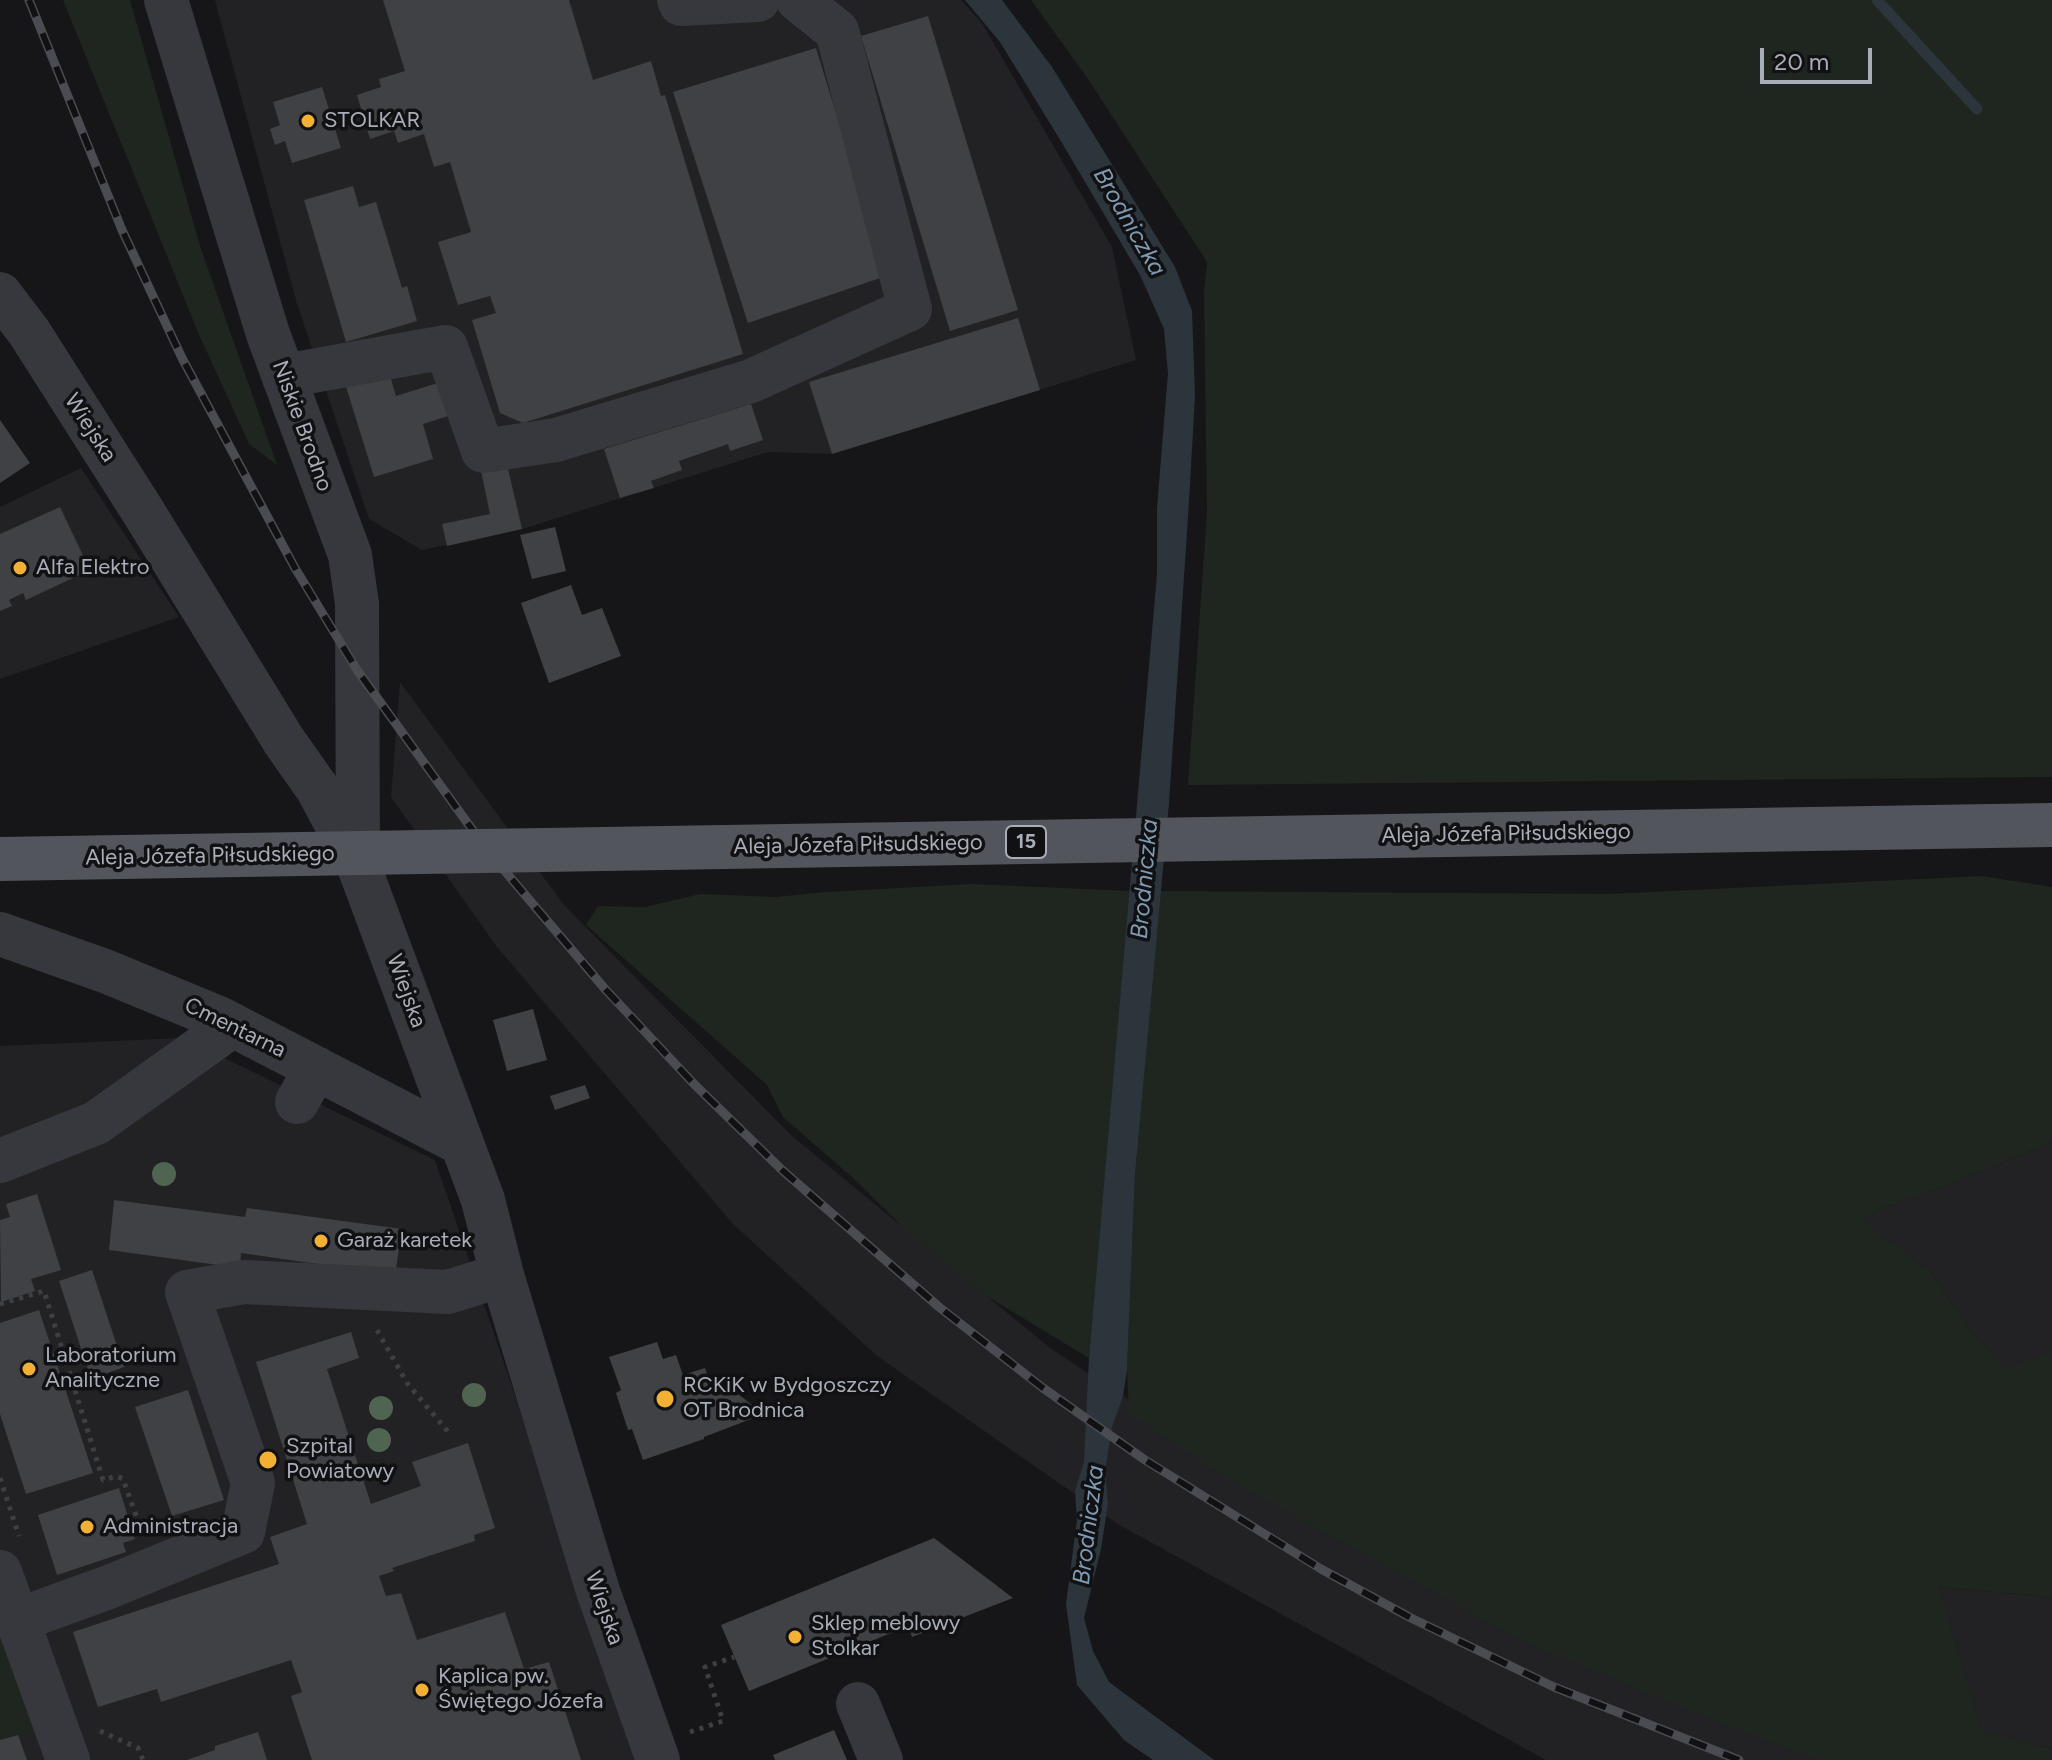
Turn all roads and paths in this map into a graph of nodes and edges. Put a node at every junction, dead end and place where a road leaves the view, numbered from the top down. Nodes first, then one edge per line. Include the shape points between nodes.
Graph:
1 (166, 0) edge
2 (679, 0) edge
3 (758, 0) edge
4 (798, 0) edge
5 (0, 294) edge
6 (284, 378) junction
7 (2052, 825) edge
8 (0, 859) edge
9 (358, 864) junction
10 (0, 934) edge
11 (233, 1025) junction
12 (460, 1143) junction
13 (0, 1161) edge
14 (502, 1275) junction
15 (0, 1304) edge
16 (0, 1478) edge
17 (144, 1537) dead end
18 (10, 1555) edge
19 (18, 1620) junction
20 (734, 1657) dead end
21 (858, 1704) dead end
22 (662, 1752) edge
23 (68, 1760) edge
24 (881, 1760) edge

1 - 6 street, Niskie Brodno
2 - 3 street
4 - 6 street via 837,31 910,309 751,381 556,440 483,451 446,347
5 - 9 street, Wiejska via 317,788
6 - 9 street, Niskie Brodno via 350,555 357,604
7 - 8 main road, Aleja Józefa Piłsudskiego / 15, bridge
9 - 12 street, Wiejska
10 - 11 street, Cmentarna
11 - 12 street, Cmentarna via 307,1085
11 - 13 street via 96,1123
12 - 14 street, Wiejska via 483,1200
14 - 19 street via 448,1292 244,1282 187,1292 253,1483 243,1532
14 - 22 street, Wiejska via 598,1591
15 - 17 path via 44,1291 103,1480 123,1479
16 - 18 path
18 - 19 street
19 - 23 street
20 - 22 path via 705,1667 723,1721
21 - 24 street

